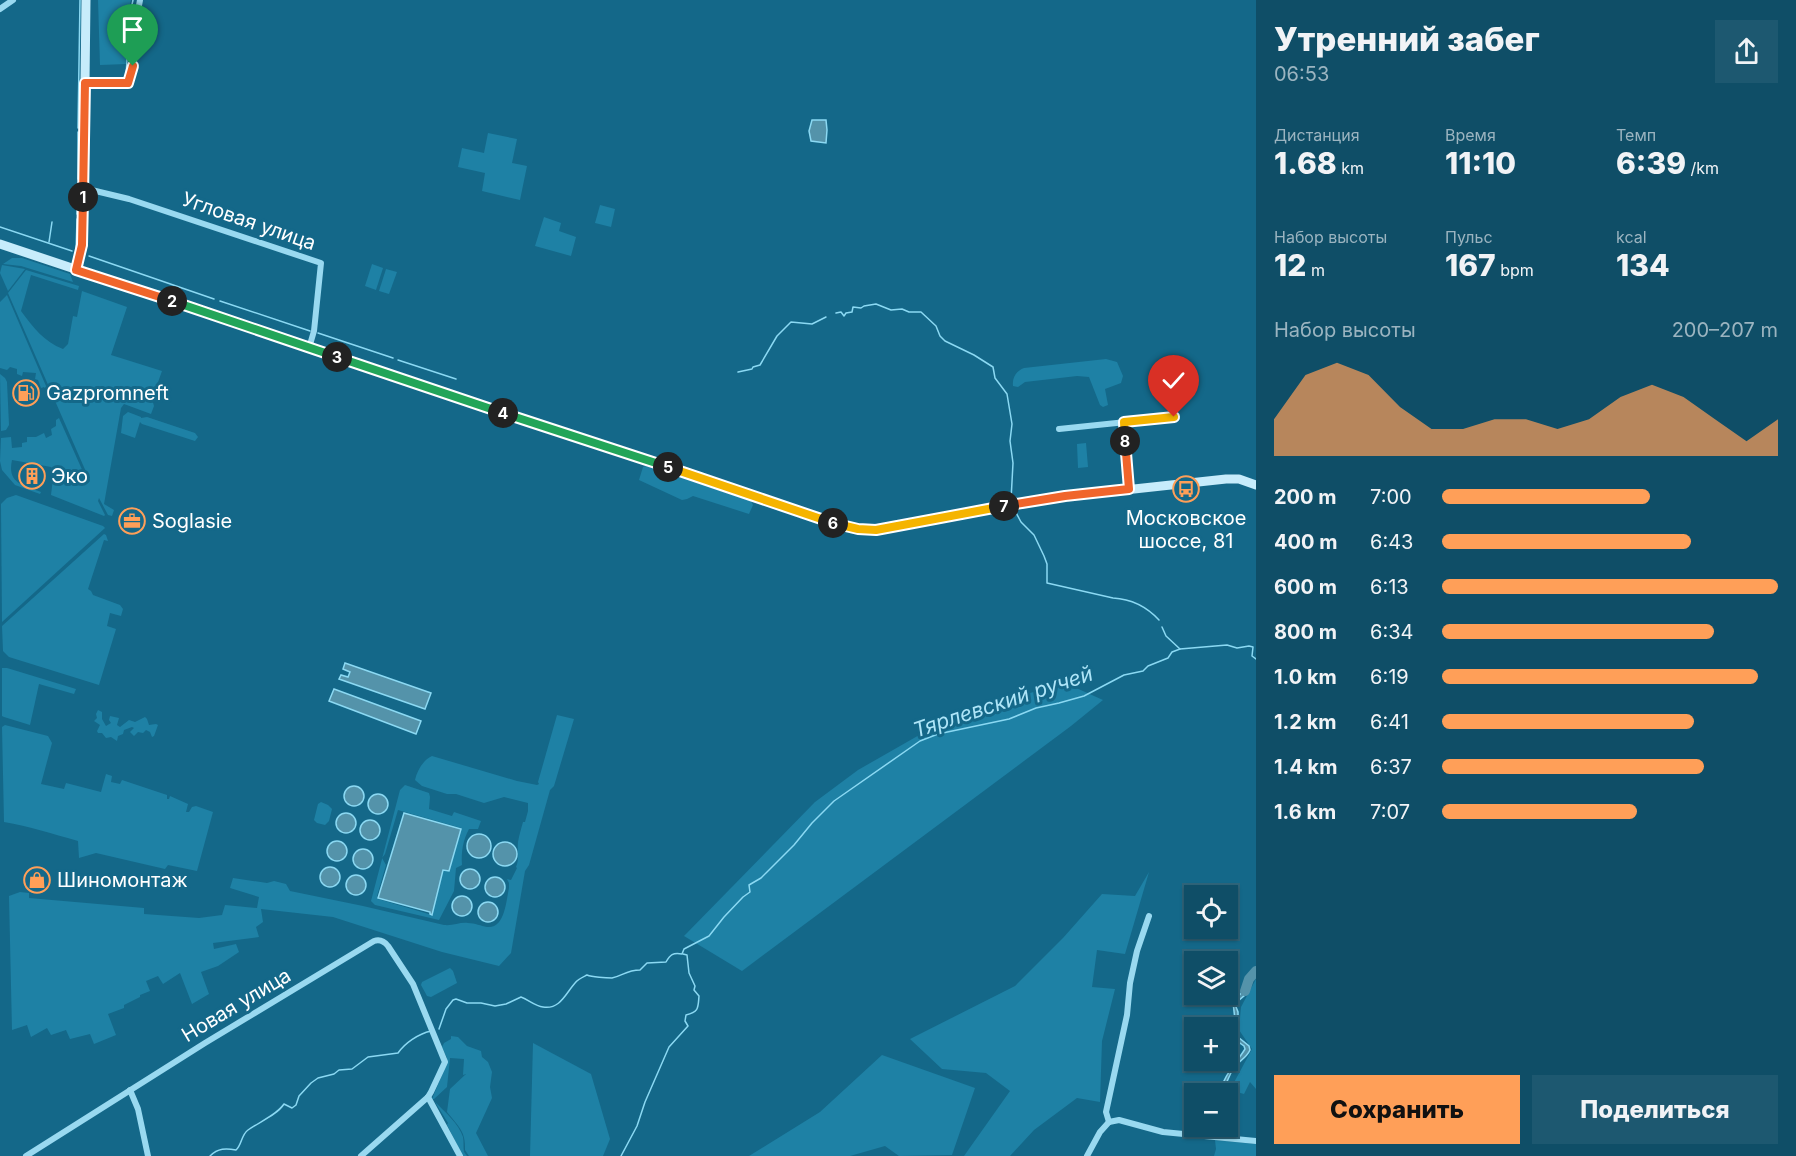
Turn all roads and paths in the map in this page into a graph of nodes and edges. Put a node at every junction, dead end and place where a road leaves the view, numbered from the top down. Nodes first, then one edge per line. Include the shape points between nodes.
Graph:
1 (13, 0) edge
2 (86, 0) edge
3 (140, 0) edge
4 (0, 9) edge
5 (85, 83) junction
6 (83, 188) junction
7 (0, 244) edge
8 (76, 270) junction
9 (309, 348) junction
10 (1174, 417) dead end
11 (1124, 422) junction
12 (1059, 429) dead end
13 (1256, 485) edge
14 (1129, 489) junction
15 (1149, 916) dead end
16 (130, 1090) junction
17 (428, 1097) junction
18 (1109, 1122) junction
19 (1256, 1141) edge
20 (26, 1156) edge
21 (148, 1156) edge
22 (361, 1156) edge
23 (460, 1156) edge
24 (1087, 1156) edge

1 - 4 street
2 - 5 main road
3 - 5 street via 128,83
5 - 6 main road
6 - 8 main road via 82,245
6 - 9 street, Угловая улица via 129,199 321,263 315,331
7 - 8 main road
8 - 9 main road
9 - 14 main road via 858,529 881,529 1018,503
10 - 11 street
11 - 12 street
11 - 14 street
13 - 14 main road via 1226,479
15 - 18 street via 1130,983 1106,1112
16 - 17 street, Новая улица via 374,941 383,941 413,984 445,1062
16 - 20 street, Новая улица
16 - 21 street
17 - 22 street
17 - 23 street
18 - 19 street via 1119,1120 1163,1132
18 - 24 street

